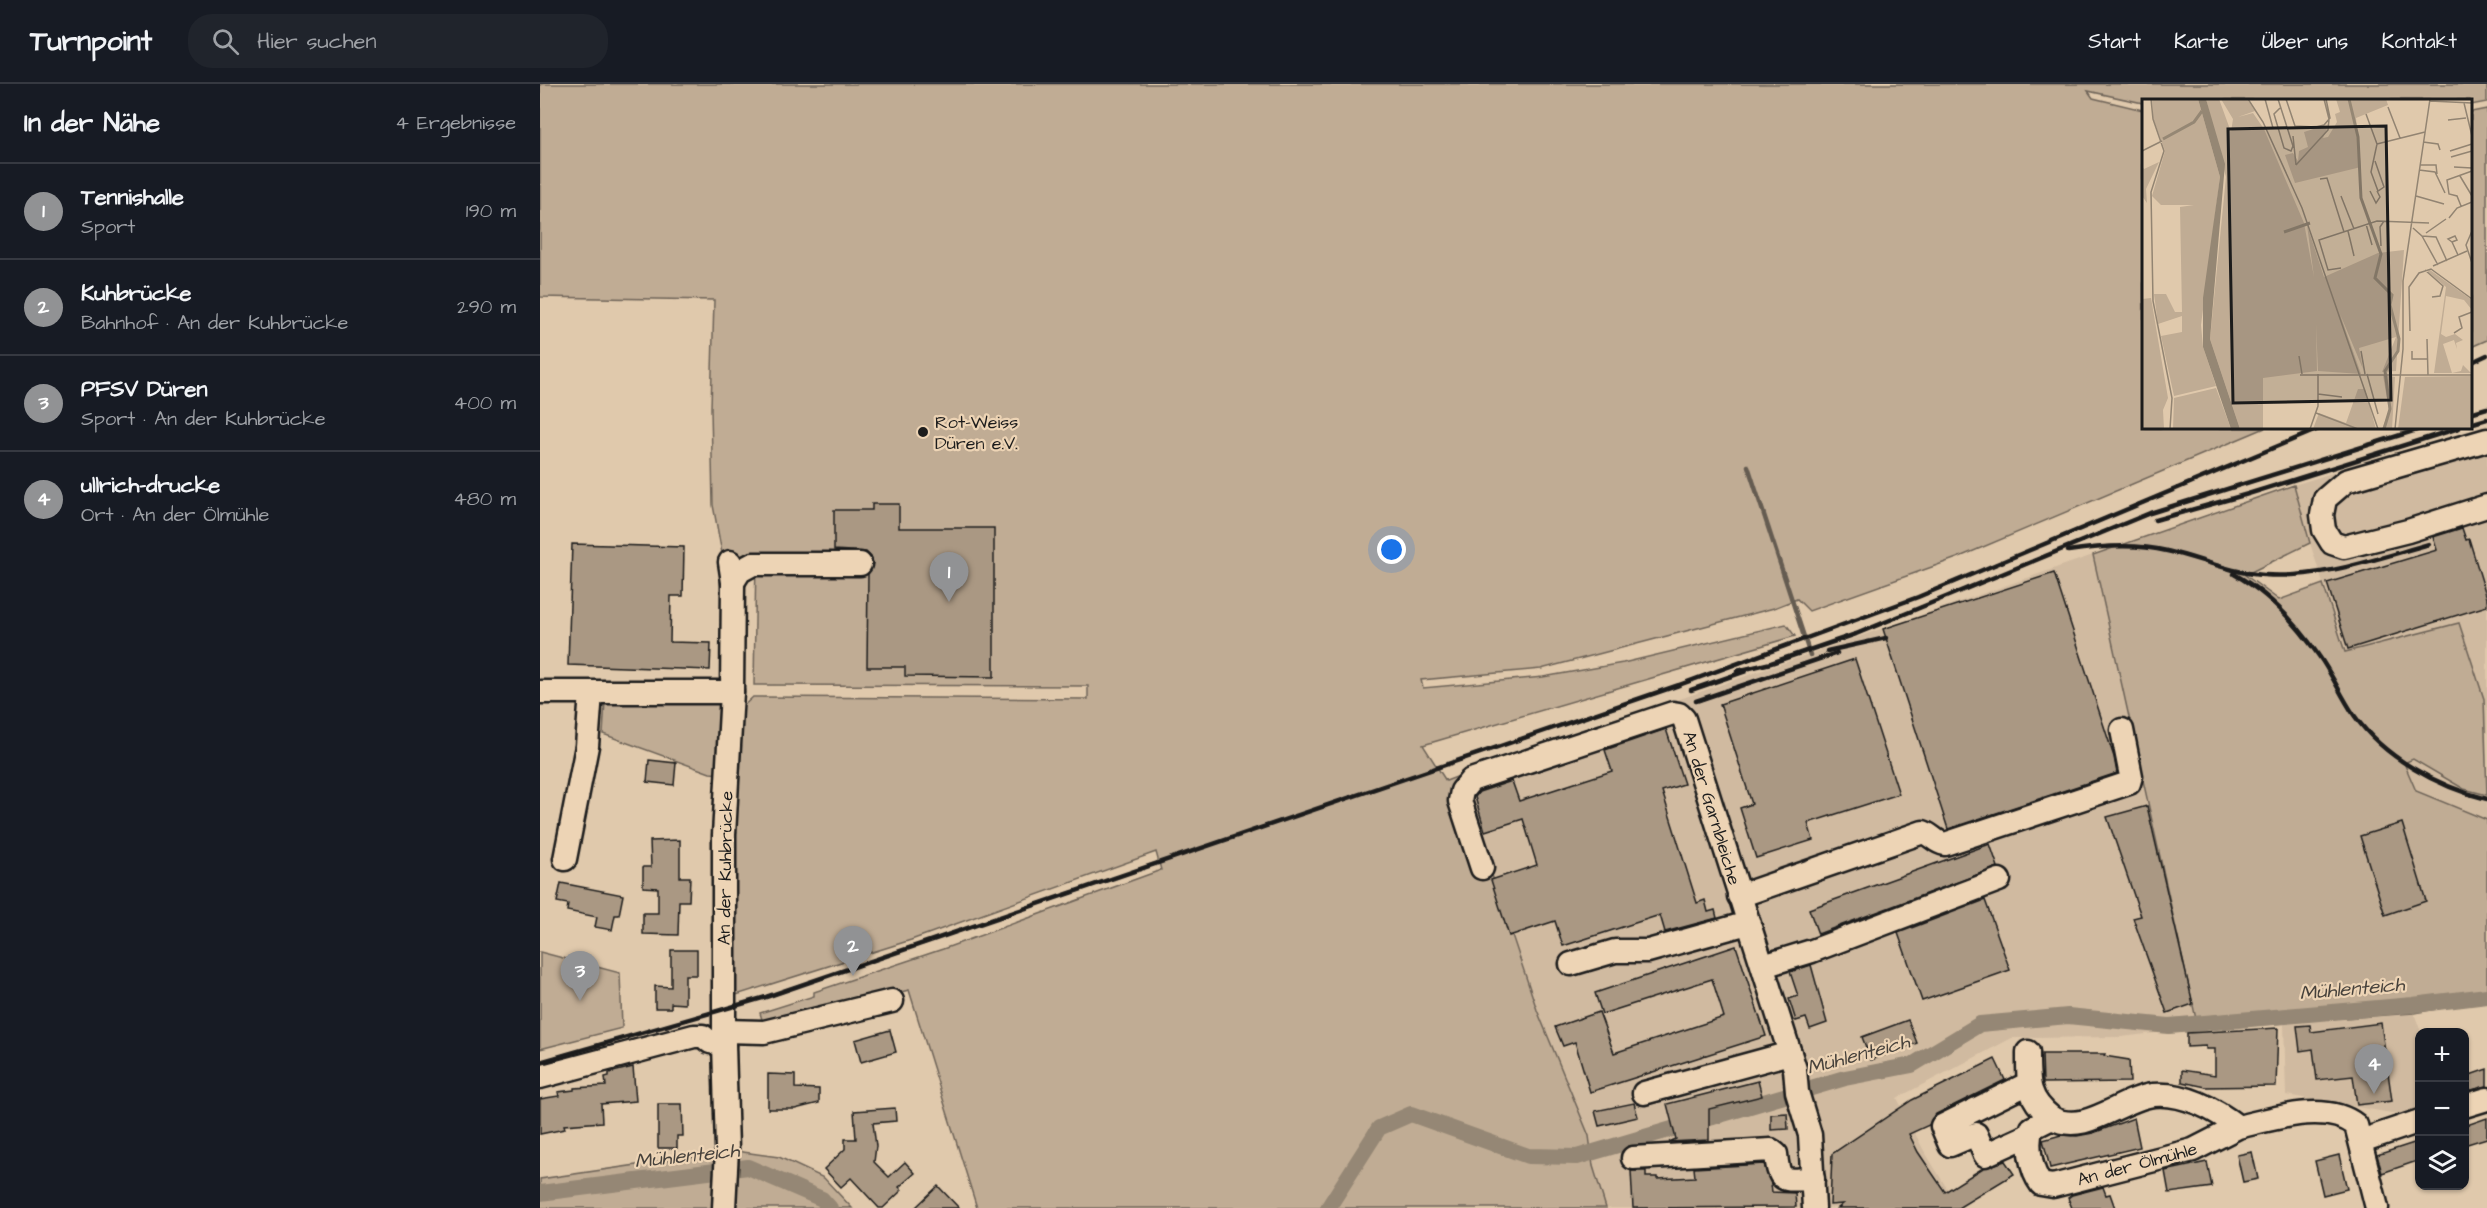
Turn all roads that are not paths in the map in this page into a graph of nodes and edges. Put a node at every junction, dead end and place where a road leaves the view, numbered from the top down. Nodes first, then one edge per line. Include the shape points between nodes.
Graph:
1 (2487, 440) edge
2 (2487, 506) edge
3 (860, 564) dead end
4 (540, 692) edge
5 (732, 692) junction
6 (591, 693) junction
7 (2122, 730) dead end
8 (565, 858) dead end
9 (1482, 868) dead end
10 (1999, 880) dead end
11 (1739, 896) junction
12 (1748, 923) junction
13 (1571, 964) dead end
14 (1763, 966) junction
15 (892, 1001) dead end
16 (724, 1037) junction
17 (2028, 1052) dead end
18 (1793, 1061) junction
19 (540, 1077) edge
20 (2029, 1083) junction
21 (1644, 1093) dead end
22 (2487, 1099) edge
23 (2469, 1104) edge
24 (2052, 1118) junction
25 (2415, 1123) edge
26 (2238, 1127) junction
27 (2029, 1136) junction
28 (2361, 1141) junction
29 (1633, 1158) dead end
30 (1814, 1179) junction
31 (724, 1208) edge
32 (1814, 1208) edge
33 (2377, 1208) edge

1 - 2 street via 2346,481 2325,499 2322,515 2324,530 2332,543 2344,547
3 - 5 street, An der Kuhbrücke via 753,564 732,572
4 - 6 street
5 - 6 street
5 - 16 street, An der Kuhbrücke via 724,836
6 - 8 street via 587,746
7 - 11 street via 2129,783 1945,844 1923,832
9 - 11 street, An der Garnbleiche via 1460,801 1461,791 1471,780 1678,714 1684,719
10 - 14 street
11 - 12 street, An der Garnbleiche
12 - 13 street via 1648,951 1615,951
12 - 14 street, An der Garnbleiche
14 - 18 street, An der Garnbleiche
15 - 16 street via 764,1032
16 - 19 street via 710,1042 703,1036 694,1036
16 - 31 street, An der Kuhbrücke
17 - 20 street
18 - 21 street
18 - 30 street, An der Garnbleiche via 1810,1135
20 - 24 street via 2035,1101
20 - 27 street via 1942,1126 1950,1145 1976,1134 1985,1155
22 - 23 street
24 - 26 street via 2061,1123 2080,1122 2150,1095 2165,1095 2198,1103
24 - 27 street via 2032,1128
25 - 28 street
26 - 27 street, An der Ölmühle via 2193,1150 2053,1186 2041,1184 2037,1178
26 - 28 street, An der Ölmühle via 2285,1115 2325,1114 2350,1120
28 - 33 street
29 - 30 street via 1771,1150 1776,1154 1781,1177
30 - 32 street, An der Garnbleiche

